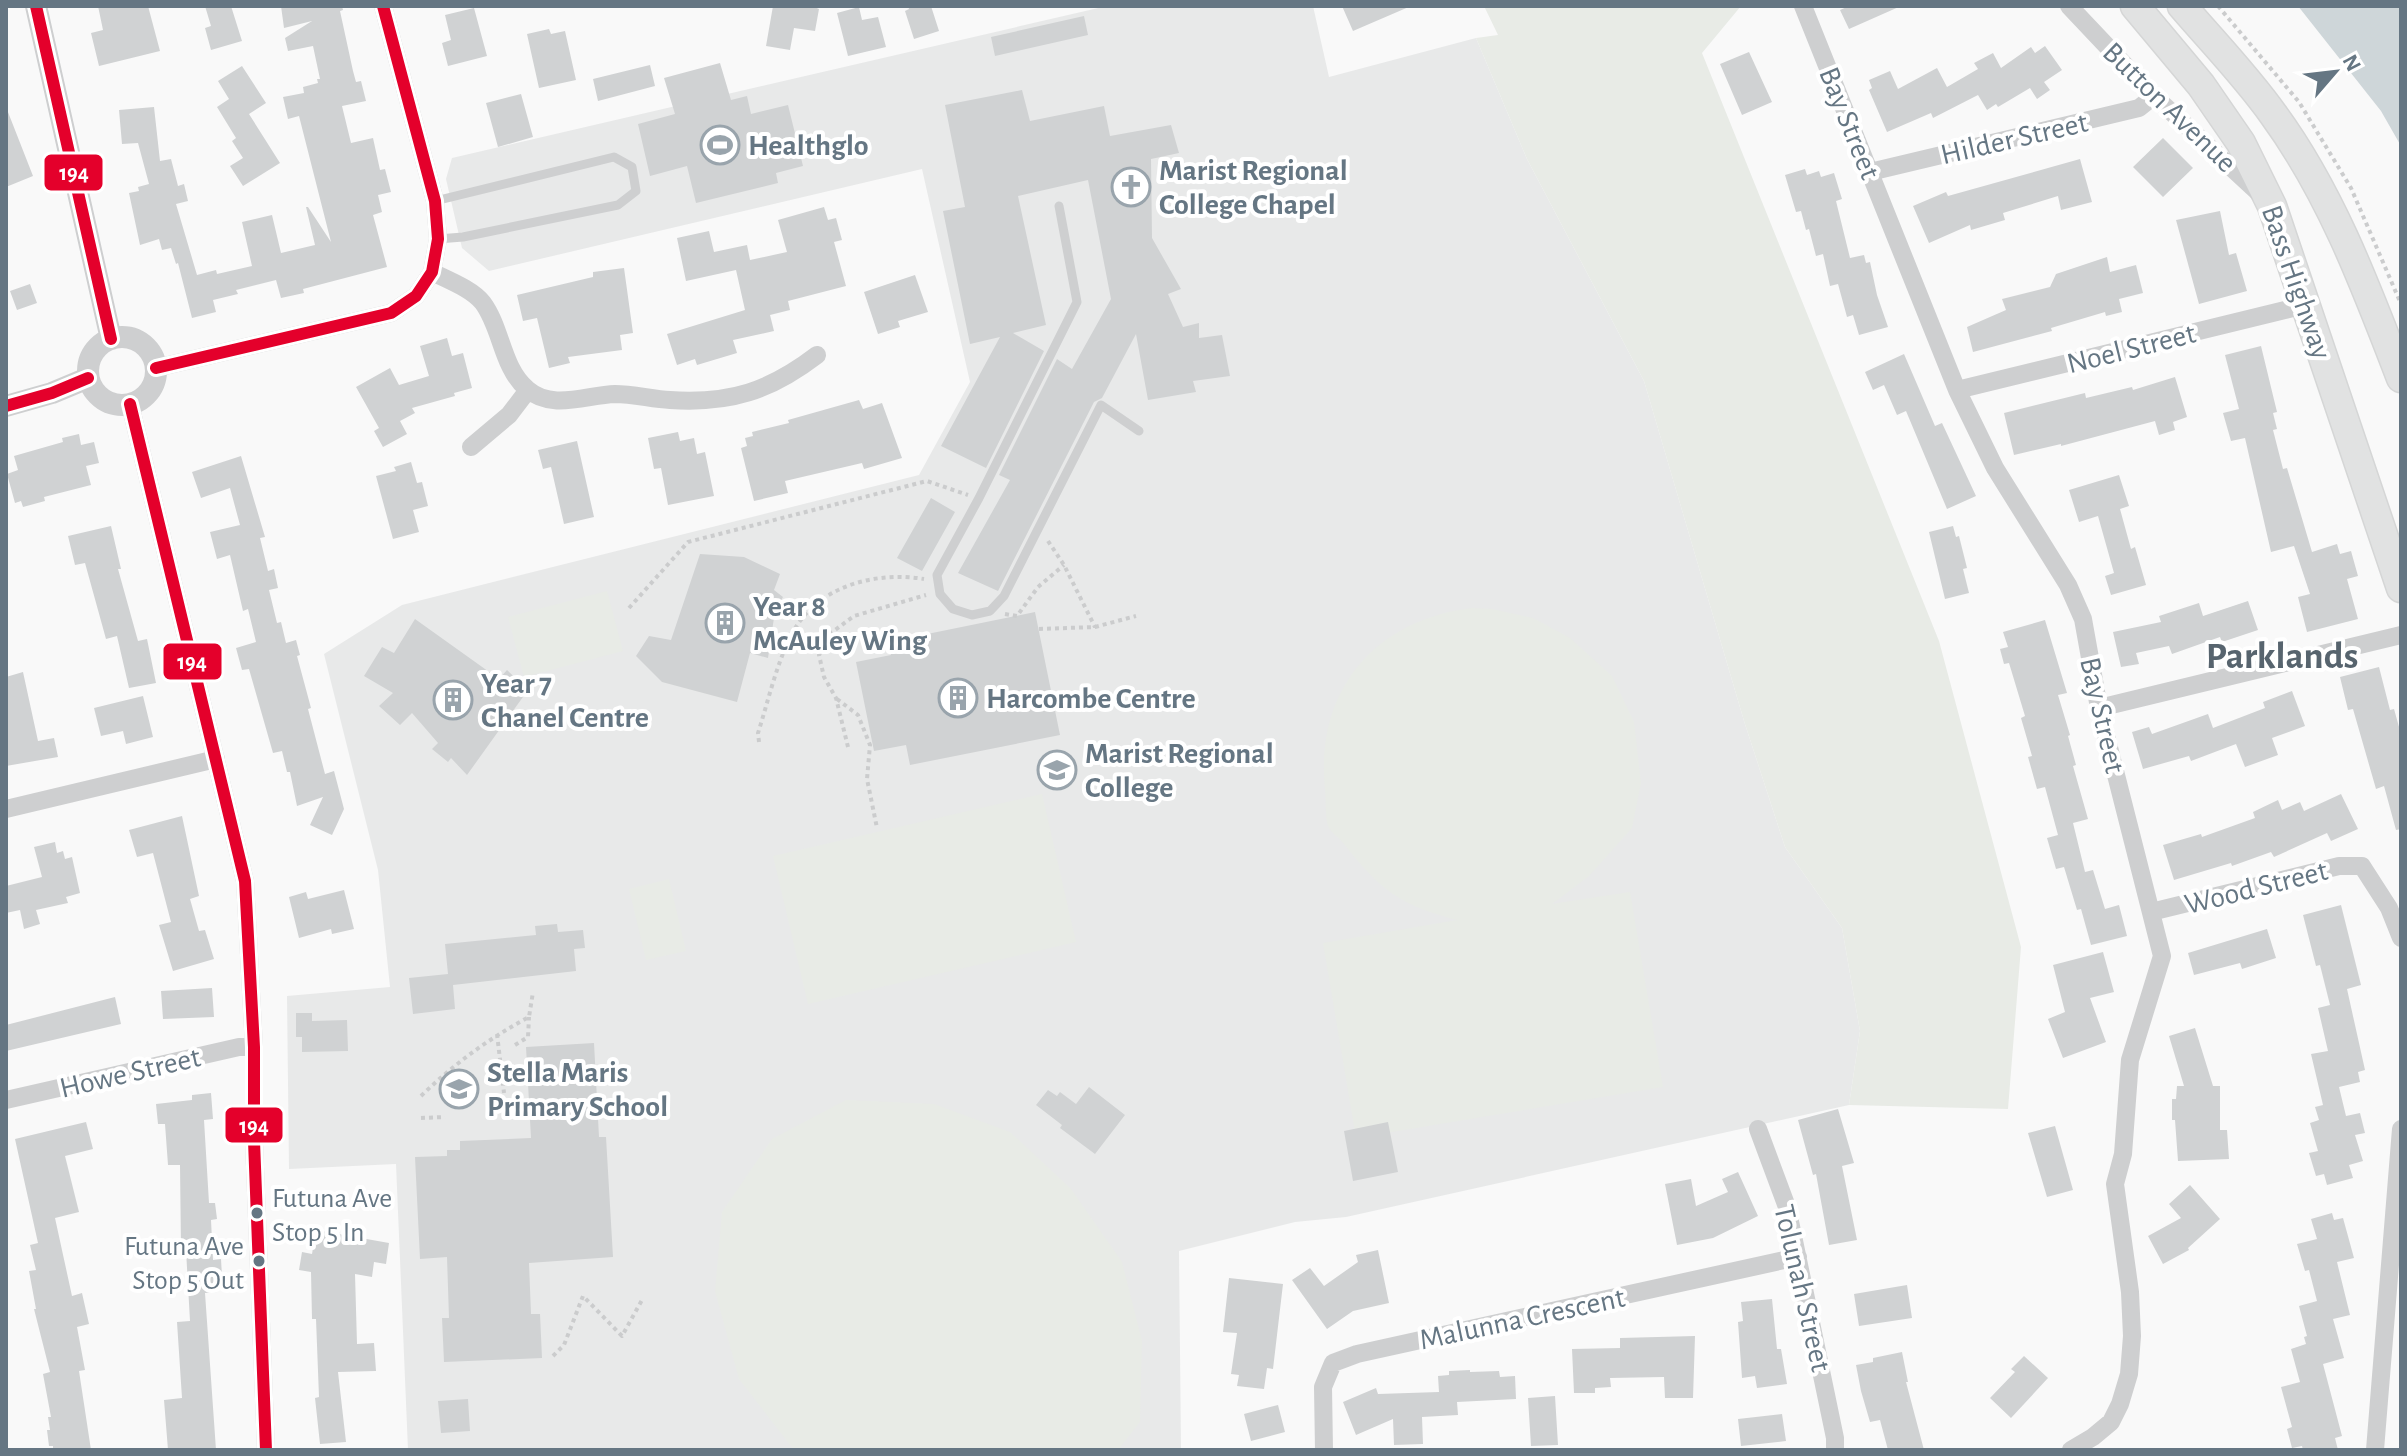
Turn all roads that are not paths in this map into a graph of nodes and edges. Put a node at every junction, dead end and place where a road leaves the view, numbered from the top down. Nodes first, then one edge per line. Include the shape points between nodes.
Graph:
1 (36, 6) edge
2 (383, 6) edge
3 (1803, 6) edge
4 (2069, 6) edge
5 (2135, 6) edge
6 (2182, 6) edge
7 (2154, 96) junction
8 (1870, 172) junction
9 (435, 201) junction
10 (1059, 206) dead end
11 (2272, 206) junction
12 (438, 239) junction
13 (432, 272) junction
14 (2305, 305) junction
15 (111, 339) junction
16 (817, 355) dead end
17 (156, 368) junction
18 (88, 378) junction
19 (2401, 378) edge
20 (528, 390) junction
21 (1957, 390) junction
22 (130, 404) junction
23 (6, 406) edge
24 (1139, 431) dead end
25 (471, 447) dead end
26 (2401, 588) edge
27 (2401, 635) edge
28 (2099, 708) junction
29 (216, 759) junction
30 (6, 809) edge
31 (2151, 912) junction
32 (2401, 938) edge
33 (254, 1047) junction
34 (6, 1100) edge
35 (1758, 1129) dead end
36 (2401, 1129) edge
37 (1798, 1257) junction
38 (266, 1450) edge
39 (1324, 1450) edge
40 (1835, 1450) edge
41 (2071, 1450) edge
42 (2375, 1450) edge

1 - 15 street
2 - 9 street
3 - 8 street, Bay Street
4 - 7 street, Button Avenue
5 - 11 highway, Bass Highway via 2241,143
6 - 19 highway, Bass Highway via 2273,114 2318,186
7 - 8 street, Hilder Street via 2139,108
7 - 11 street, Button Avenue
8 - 21 street, Bay Street
9 - 12 street
9 - 12 lane via 614,157 632,167 636,191 618,205
10 - 24 lane via 1077,302 937,575 940,594 953,609 972,615 990,611 1004,596 1101,405
11 - 14 highway, Bass Highway
12 - 13 street
13 - 17 street via 416,296 391,313
13 - 20 street via 482,301 514,374
14 - 21 street, Noel Street
14 - 26 highway, Bass Highway
15 - 17 street via 140,343
15 - 18 street via 90,358
16 - 20 street via 769,387 698,402 619,394 552,401
17 - 22 street via 146,395
18 - 22 street via 99,397
18 - 23 street
20 - 25 street via 509,415
21 - 28 street, Bay Street via 1995,468 2068,585 2083,619
22 - 29 street
27 - 28 street
28 - 31 street, Bay Street
29 - 30 street
29 - 33 street via 245,881
31 - 32 street, Wood Street via 2339,866 2362,866
31 - 41 street, Bay Street via 2162,956 2130,1060 2123,1154 2115,1184 2130,1292 2129,1374 2111,1422
33 - 34 street, Howe Street
33 - 38 street
35 - 37 street, Tolunah Street via 1787,1207
36 - 42 street
37 - 39 street, Malunna Crescent via 1333,1363 1323,1387
37 - 40 street, Tolunah Street

